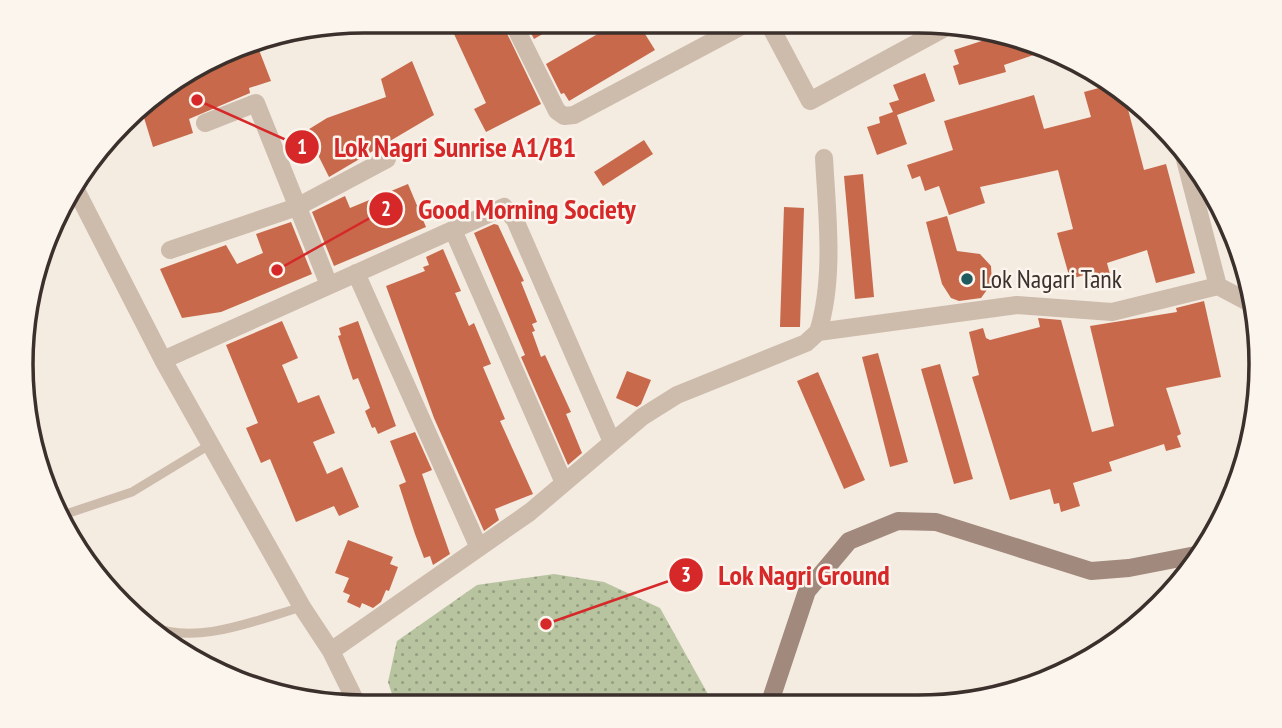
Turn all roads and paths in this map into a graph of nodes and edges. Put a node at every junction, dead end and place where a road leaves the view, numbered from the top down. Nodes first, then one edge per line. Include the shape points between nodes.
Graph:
1 (518, 33) edge
2 (730, 33) edge
3 (774, 33) edge
4 (934, 34) edge
5 (205, 123) dead end
6 (387, 159) dead end
7 (824, 159) dead end
8 (1189, 175) edge
9 (79, 197) edge
10 (297, 207) junction
11 (453, 230) junction
12 (170, 250) dead end
13 (356, 273) junction
14 (329, 285) junction
15 (1218, 286) junction
16 (1242, 299) edge
17 (818, 332) junction
18 (163, 360) junction
19 (612, 442) junction
20 (211, 444) junction
21 (564, 483) junction
22 (69, 513) edge
23 (479, 548) junction
24 (1186, 557) edge
25 (302, 607) junction
26 (166, 628) edge
27 (331, 651) junction
28 (352, 694) edge
29 (772, 695) edge

1 - 2 street via 557,111 564,116 574,116
3 - 4 street via 810,101
5 - 10 street via 256,103
6 - 10 street
7 - 17 street via 827,257
8 - 15 street
9 - 18 street
10 - 12 street
10 - 14 street
11 - 13 street
11 - 19 street via 504,207 515,220
11 - 21 street
13 - 14 street
13 - 23 street
14 - 18 street
15 - 16 street
15 - 17 street via 1112,312 1017,305
17 - 19 street via 806,343 677,395
18 - 20 street
19 - 21 street
20 - 22 lane via 132,492
20 - 25 street
21 - 23 street
23 - 27 street
24 - 29 main road via 1091,571 936,522 898,521 849,541 807,591
25 - 26 lane via 223,629
25 - 27 street
27 - 28 street

